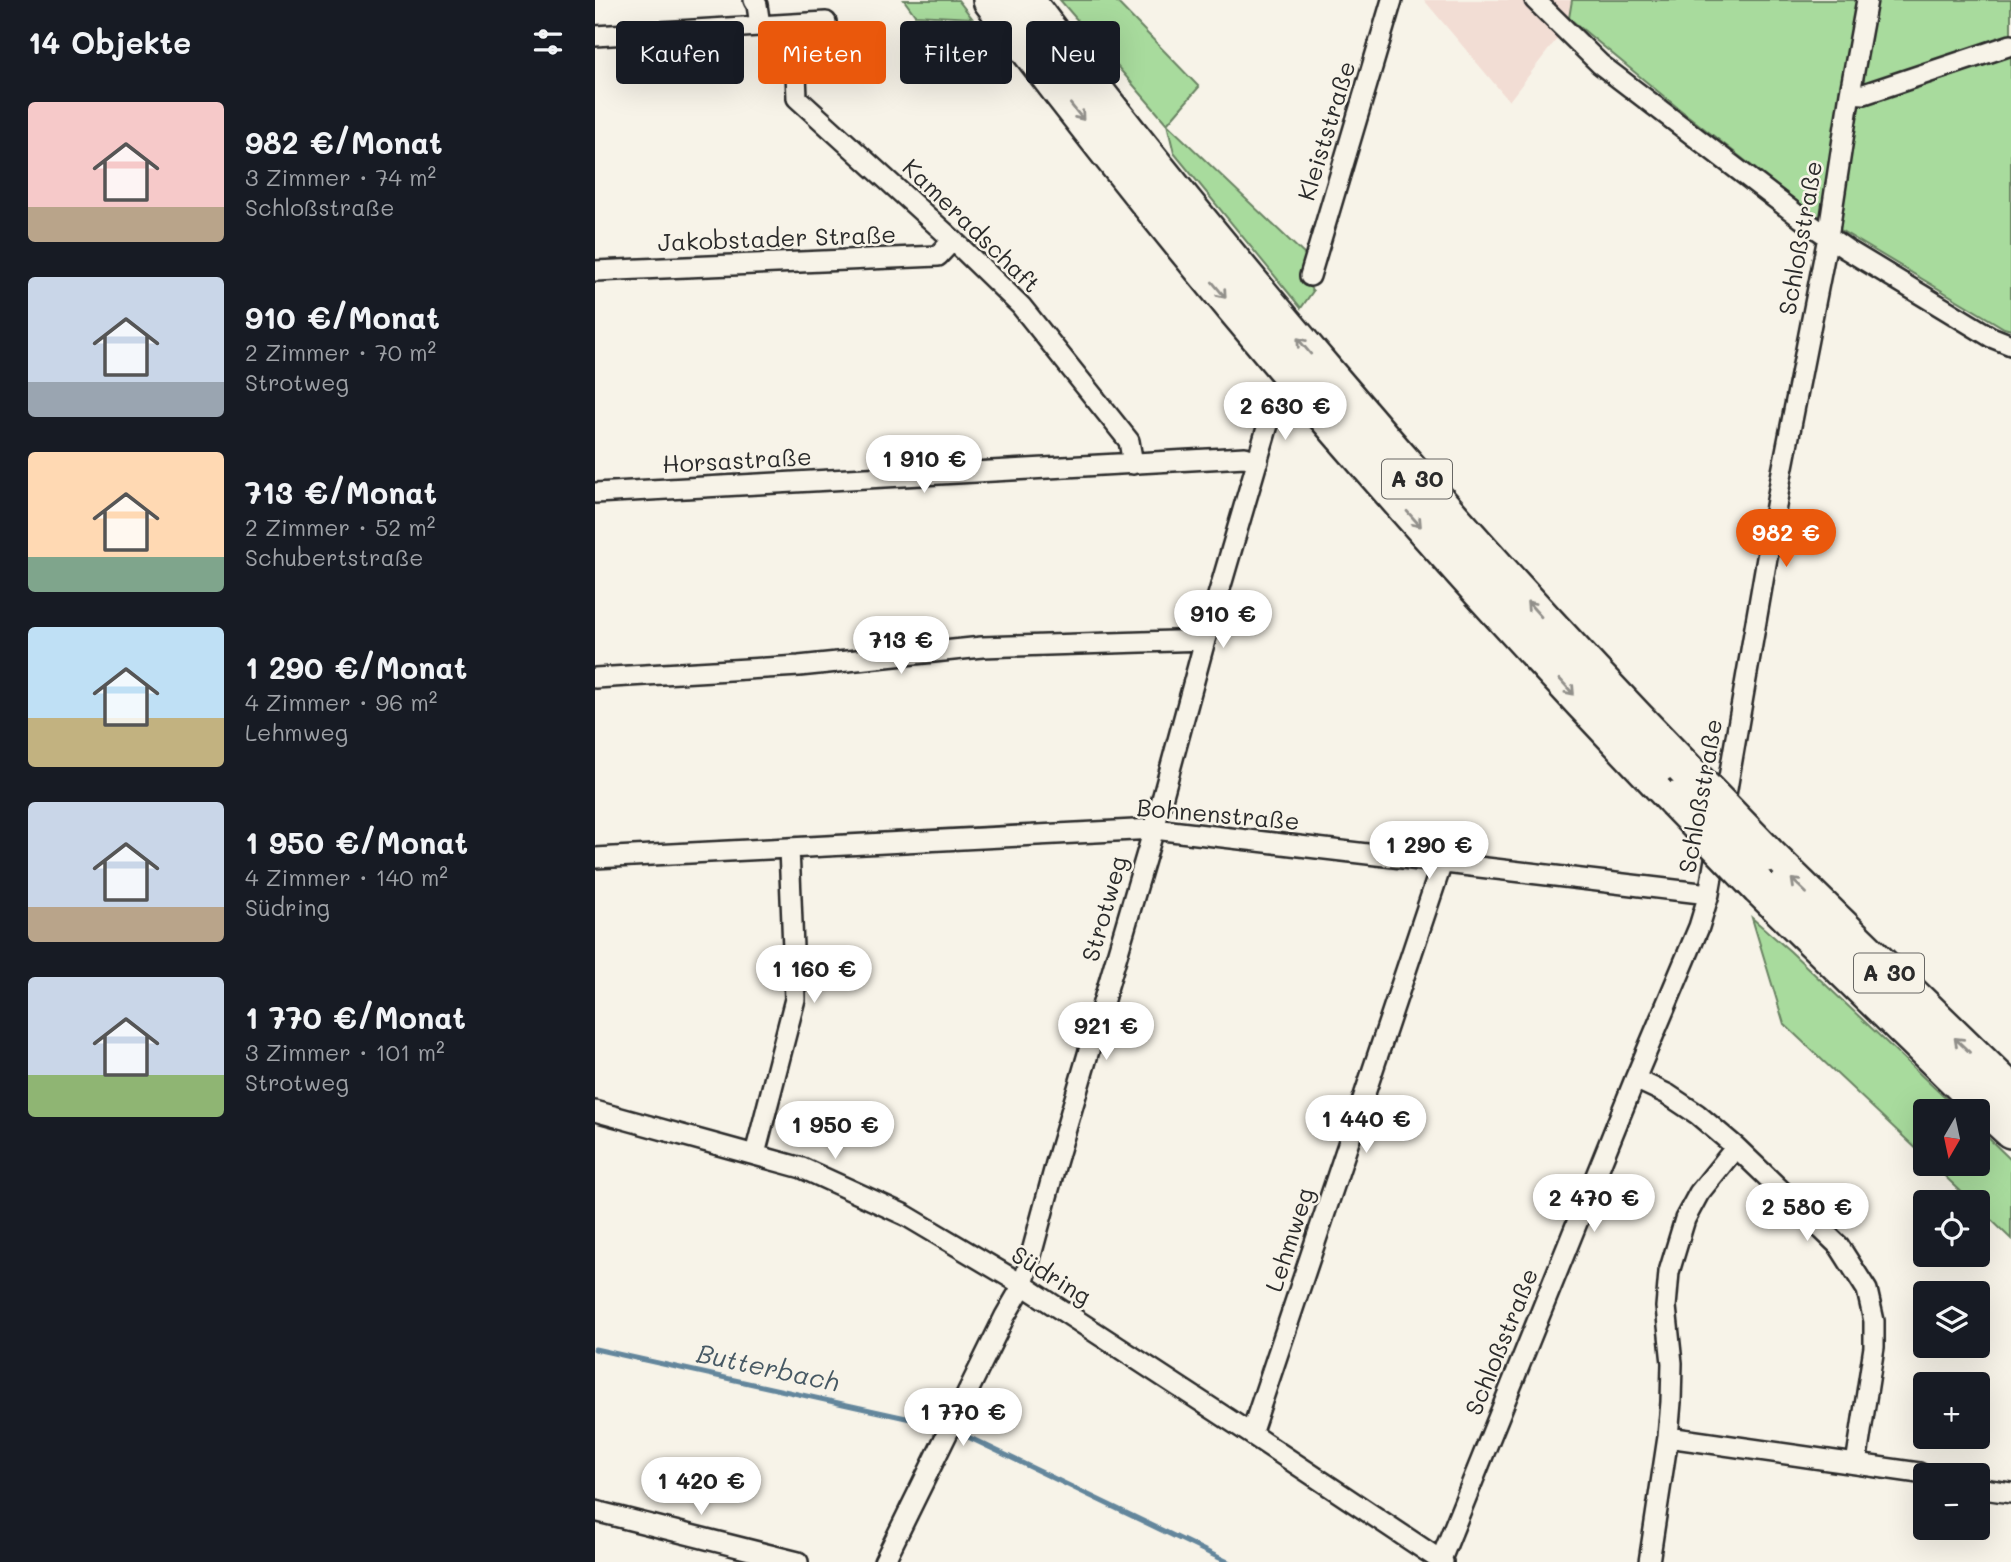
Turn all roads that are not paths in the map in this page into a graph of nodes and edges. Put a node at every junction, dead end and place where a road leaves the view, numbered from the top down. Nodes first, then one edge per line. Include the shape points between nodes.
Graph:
1 (754, 0) edge
2 (991, 0) edge
3 (1026, 0) edge
4 (1392, 0) edge
5 (1535, 0) edge
6 (1867, 0) edge
7 (759, 21) edge
8 (758, 25) edge
9 (595, 36) edge
10 (2011, 45) edge
11 (796, 84) edge
12 (1850, 93) junction
13 (1828, 237) junction
14 (953, 240) junction
15 (595, 271) edge
16 (1310, 276) dead end
17 (2011, 345) edge
18 (1272, 411) dead end
19 (1258, 461) junction
20 (1133, 464) junction
21 (595, 493) edge
22 (1205, 640) junction
23 (595, 678) edge
24 (1154, 829) junction
25 (789, 848) junction
26 (595, 858) edge
27 (1442, 863) junction
28 (1709, 894) junction
29 (1635, 1079) junction
30 (2011, 1092) edge
31 (595, 1111) edge
32 (2011, 1130) edge
33 (1736, 1147) junction
34 (755, 1154) junction
35 (1023, 1285) junction
36 (1251, 1434) junction
37 (1668, 1437) junction
38 (1857, 1464) junction
39 (1913, 1472) edge
40 (1990, 1490) edge
41 (2011, 1493) edge
42 (595, 1511) edge
43 (1441, 1561) edge
44 (798, 1562) edge
45 (884, 1562) edge
46 (1649, 1562) edge

1 - 7 street
2 -> 32 highway, A 30, bridge via 1217,288 1391,493 1578,699 1760,888
30 -> 3 highway, A 30, bridge via 1599,681 1415,477 1230,259
4 - 16 street, Kleiststraße
5 - 13 street via 1600,65
6 - 12 street, Schloßstraße
8 - 9 street
10 - 12 street via 1864,94
11 - 14 street, Kameradschaft via 797,98
12 - 13 street, Schloßstraße
13 - 17 street
13 - 28 street, Schloßstraße
14 - 15 street, Jakobstader Straße via 938,256
14 - 20 street, Kameradschaft via 1021,306 1129,441
18 - 19 street, Strotweg
19 - 20 street, Horsastraße via 1245,457
19 - 22 street, Strotweg
20 - 21 street, Horsastraße
22 - 23 street via 982,647 799,666
22 - 24 street, Strotweg
24 - 25 street, Bohnenstraße
24 - 27 street, Bohnenstraße
24 - 35 street, Strotweg
25 - 26 street, Bohnenstraße
25 - 34 street via 795,999
27 - 28 street, Bohnenstraße
27 - 36 street, Lehmweg
28 - 29 street, Schloßstraße
29 - 33 street via 1697,1114
29 - 43 street, Schloßstraße
31 - 34 street, Südring
33 - 37 street via 1699,1193 1669,1272 1666,1307 1672,1363
33 - 38 street via 1839,1246 1867,1290 1874,1347
34 - 35 street, Südring via 802,1168 905,1216
35 - 36 street, Südring
35 - 45 street, Strotweg
36 - 43 street, Südring
37 - 38 street
37 - 46 street
38 - 39 street
40 - 41 street
42 - 44 street

